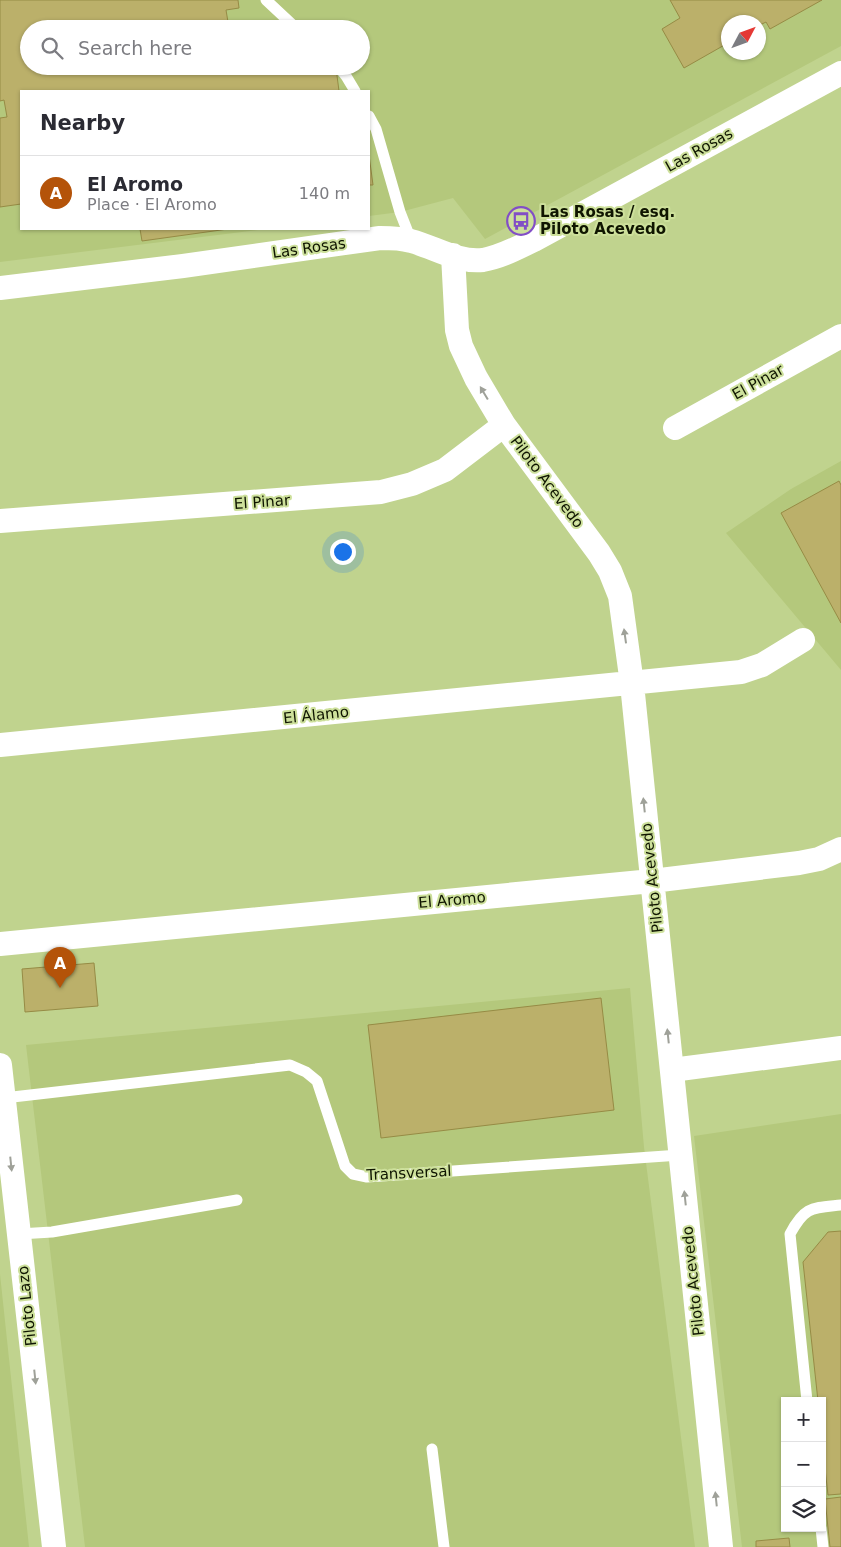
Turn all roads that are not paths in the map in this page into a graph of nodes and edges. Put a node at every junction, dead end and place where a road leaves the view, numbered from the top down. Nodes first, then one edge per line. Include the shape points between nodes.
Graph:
1 (266, 0) edge
2 (287, 20) edge
3 (345, 75) edge
4 (840, 76) edge
5 (354, 90) edge
6 (370, 118) edge
7 (411, 240) junction
8 (453, 256) junction
9 (0, 288) edge
10 (841, 336) edge
11 (504, 425) junction
12 (675, 428) dead end
13 (0, 521) edge
14 (803, 640) dead end
15 (632, 684) junction
16 (0, 745) edge
17 (841, 849) edge
18 (652, 881) junction
19 (0, 944) edge
20 (841, 1048) edge
21 (0, 1065) edge
22 (672, 1070) junction
23 (2, 1098) edge
24 (680, 1155) junction
25 (237, 1200) dead end
26 (841, 1205) edge
27 (19, 1234) junction
28 (808, 1397) edge
29 (432, 1450) dead end
30 (821, 1532) edge
31 (54, 1547) edge
32 (444, 1547) edge
33 (721, 1547) edge
34 (823, 1547) edge

1 - 2 lane
3 - 5 lane
4 - 8 street, Las Rosas via 505,254 481,260
6 - 7 lane
7 - 8 street, Las Rosas
7 - 9 street, Las Rosas via 380,238
11 -> 8 street, Piloto Acevedo via 461,346
10 - 12 street, El Pinar
11 - 13 street, El Pinar via 445,470 412,484 381,492
15 -> 11 street, Piloto Acevedo via 620,596 610,571
14 - 15 street, El Álamo via 762,665 741,672
15 - 16 street, El Álamo
18 -> 15 street, Piloto Acevedo
17 - 18 street, El Aromo via 819,859 799,863
18 - 19 street, El Aromo
22 -> 18 street, Piloto Acevedo
20 - 22 street
21 - 23 street, Piloto Lazo
22 - 24 street, Piloto Acevedo
23 - 24 lane, Transversal via 290,1065 317,1081 344,1166 353,1174 366,1178
23 -> 27 street, Piloto Lazo
33 -> 24 street, Piloto Acevedo
25 - 27 lane via 52,1232
26 - 28 lane via 811,1209 798,1218 790,1234
27 -> 31 street, Piloto Lazo
29 - 32 lane
30 - 34 lane

